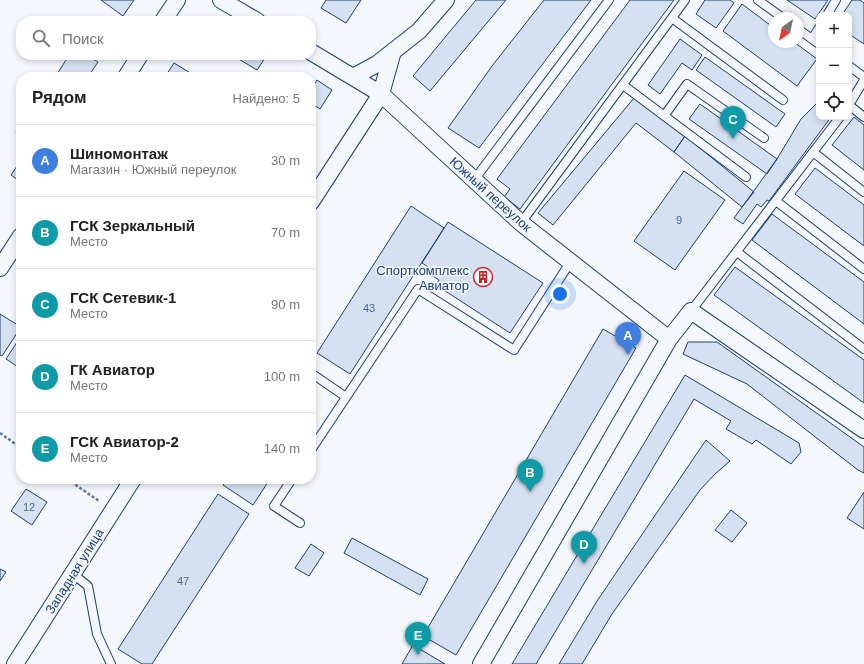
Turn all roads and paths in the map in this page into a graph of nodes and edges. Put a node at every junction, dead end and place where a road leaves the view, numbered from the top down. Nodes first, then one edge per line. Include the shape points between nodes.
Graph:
1 (177, 0) edge
2 (221, 0) edge
3 (446, 0) edge
4 (608, 0) edge
5 (685, 0) edge
6 (758, 0) edge
7 (836, 0) edge
8 (775, 12) edge
9 (829, 12) edge
10 (166, 16) edge
11 (248, 16) edge
12 (672, 18) junction
13 (804, 33) edge
14 (816, 42) edge
15 (393, 51) junction
16 (316, 55) edge
17 (137, 60) edge
18 (852, 68) edge
19 (129, 72) edge
20 (353, 77) junction
21 (864, 78) edge
22 (622, 85) junction
23 (381, 94) junction
24 (783, 100) dead end
25 (852, 100) edge
26 (852, 107) edge
27 (664, 116) junction
28 (864, 117) edge
29 (838, 120) edge
30 (764, 138) dead end
31 (813, 152) junction
32 (746, 177) dead end
33 (474, 180) junction
34 (864, 192) edge
35 (316, 194) edge
36 (776, 201) junction
37 (522, 223) junction
38 (16, 244) edge
39 (737, 252) junction
40 (571, 261) junction
41 (0, 268) edge
42 (864, 269) edge
43 (692, 311) junction
44 (670, 339) junction
45 (864, 349) edge
46 (316, 376) edge
47 (346, 397) junction
48 (864, 430) edge
49 (0, 433) edge
50 (316, 442) edge
51 (16, 444) edge
52 (74, 484) edge
53 (130, 484) edge
54 (289, 484) edge
55 (113, 510) junction
56 (300, 523) dead end
57 (73, 574) junction
58 (15, 664) edge
59 (111, 664) edge
60 (480, 664) edge

1 - 10 street
2 - 11 street
3 - 15 street via 419,31
4 - 33 lane
5 - 12 lane
6 - 8 lane
7 - 9 lane
12 - 22 lane
12 - 24 lane
13 - 14 lane
15 - 20 street via 377,64
15 - 23 street
16 - 20 street, Южный переулок
17 - 19 street
18 - 21 lane
20 - 23 street, Южный переулок
21 - 25 lane
22 - 27 lane
22 - 37 lane
23 - 33 street, Южный переулок
23 - 35 street
26 - 28 lane
27 - 30 lane via 687,84
27 - 32 lane
29 - 31 lane
31 - 34 lane
31 - 36 lane
33 - 37 street, Южный переулок
36 - 39 lane
36 - 42 lane
37 - 40 street, Южный переулок
38 - 41 street
39 - 43 lane
39 - 45 lane
40 - 44 street, Южный переулок
40 - 47 lane via 514,350 418,289
43 - 44 street
43 - 48 street
44 - 60 street
46 - 47 lane
47 - 50 lane
49 - 51 path
52 - 55 path
53 - 55 street, Западная улица
54 - 56 lane via 274,506
55 - 57 street, Западная улица
57 - 58 street, Западная улица
57 - 59 lane via 88,586 97,634

